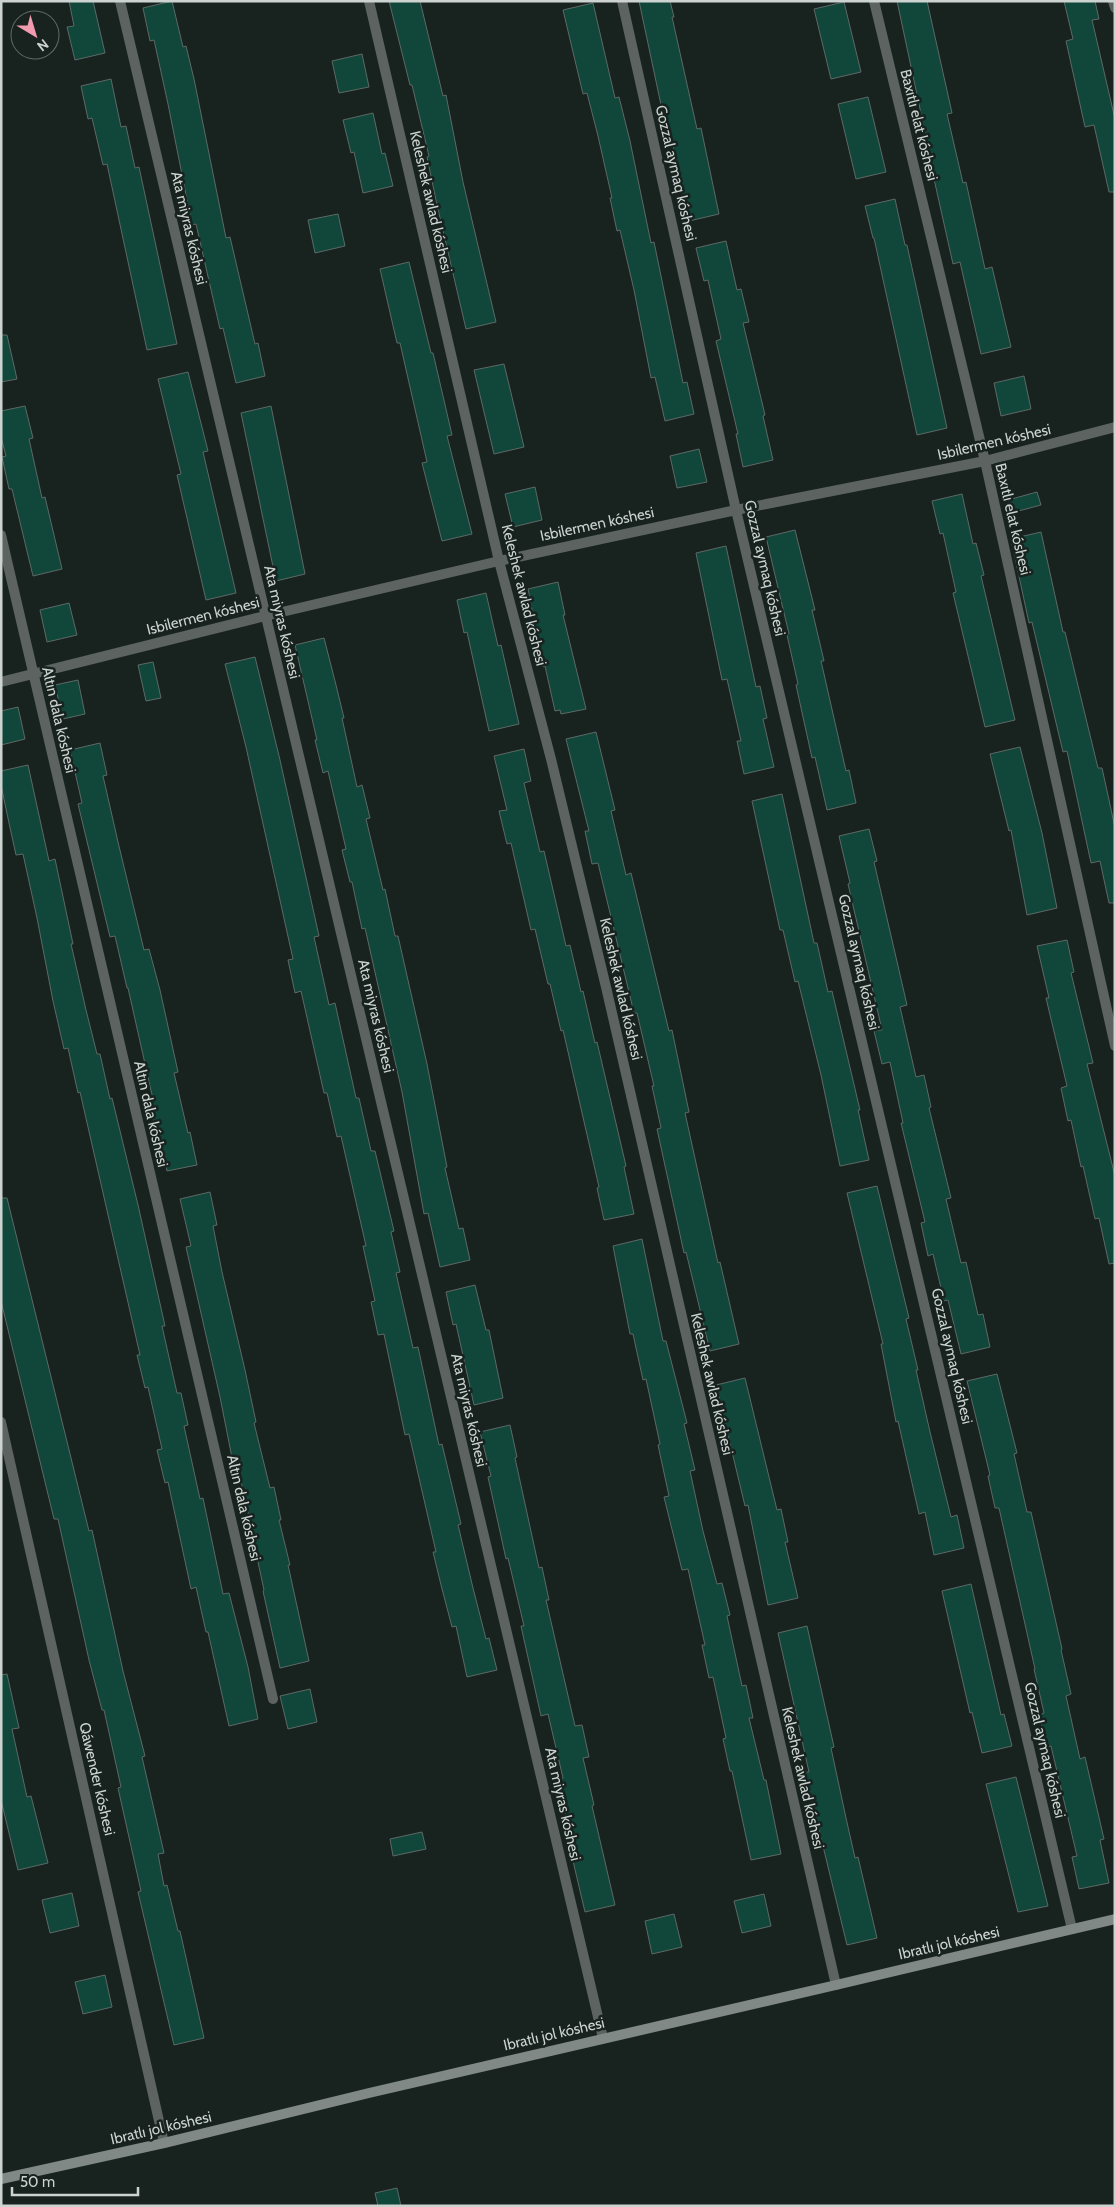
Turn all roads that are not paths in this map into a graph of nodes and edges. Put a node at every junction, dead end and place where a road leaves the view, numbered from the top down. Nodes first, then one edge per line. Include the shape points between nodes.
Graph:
1 (120, 1) edge
2 (368, 1) edge
3 (622, 1) edge
4 (874, 1) edge
5 (1113, 1) edge
6 (1115, 8) edge
7 (1115, 427) edge
8 (985, 461) junction
9 (736, 510) junction
10 (1, 536) edge
11 (499, 561) junction
12 (265, 616) junction
13 (33, 675) junction
14 (1, 682) edge
15 (1115, 1046) edge
16 (1, 1422) edge
17 (273, 1699) dead end
18 (1115, 1919) edge
19 (1072, 1929) junction
20 (836, 1986) junction
21 (603, 2038) junction
22 (164, 2144) junction
23 (1, 2179) edge

1 - 12 street, Ata miyras kóshesi
2 - 11 street, Keleshek awlad kóshesi
3 - 9 street, Gozzal aymaq kóshesi
4 - 8 street, Baxıtlı elat kóshesi
5 - 6 street
7 - 8 street, Isbilermen kóshesi
8 - 9 street, Isbilermen kóshesi
8 - 15 street, Baxıtlı elat kóshesi
9 - 11 street, Isbilermen kóshesi
9 - 19 street, Gozzal aymaq kóshesi
10 - 13 street, Altın dala kóshesi
11 - 12 street, Isbilermen kóshesi
11 - 20 street, Keleshek awlad kóshesi via 606,987
12 - 13 street, Isbilermen kóshesi
12 - 21 street, Ata miyras kóshesi
13 - 14 street, Isbilermen kóshesi
13 - 17 street, Altın dala kóshesi
16 - 22 street, Qáwender kóshesi
18 - 19 street, Ibratlı jol kóshesi
19 - 20 street, Ibratlı jol kóshesi
20 - 21 street, Ibratlı jol kóshesi
21 - 22 street, Ibratlı jol kóshesi
22 - 23 street, Ibratlı jol kóshesi

